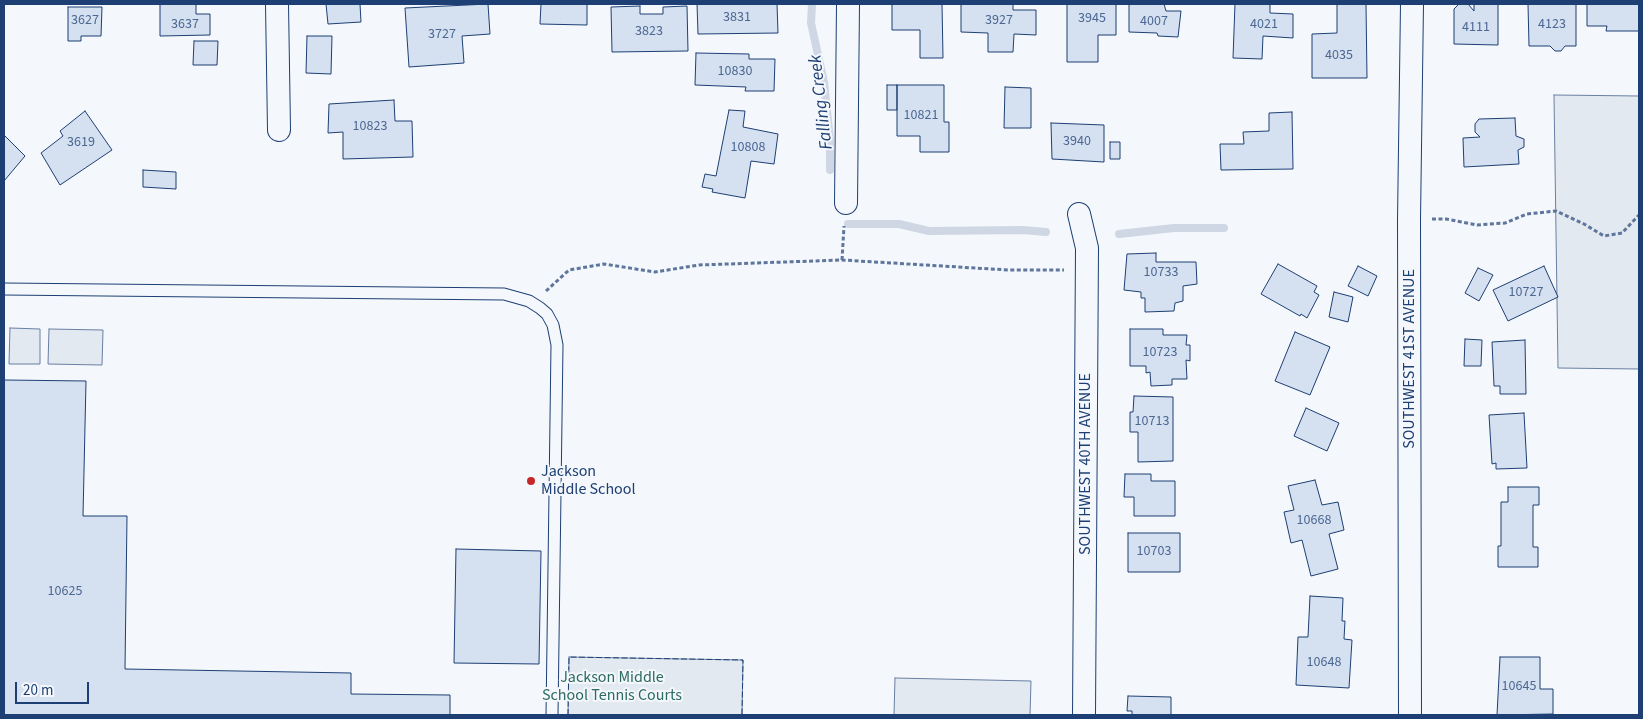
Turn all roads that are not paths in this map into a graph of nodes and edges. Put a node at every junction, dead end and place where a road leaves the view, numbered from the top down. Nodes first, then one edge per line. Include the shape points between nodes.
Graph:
1 (277, 4) edge
2 (848, 4) edge
3 (1412, 4) edge
4 (279, 130) dead end
5 (846, 203) road end
6 (1079, 214) dead end
7 (4, 289) edge
8 (552, 715) edge
9 (1084, 715) edge
10 (1410, 715) edge

1 - 4 street
2 - 5 street
3 - 10 street, SOUTHWEST 41ST AVENUE
6 - 9 street, SOUTHWEST 40TH AVENUE via 1086,240 1087,271
7 - 8 lane via 504,294 534,304 547,314 557,345

